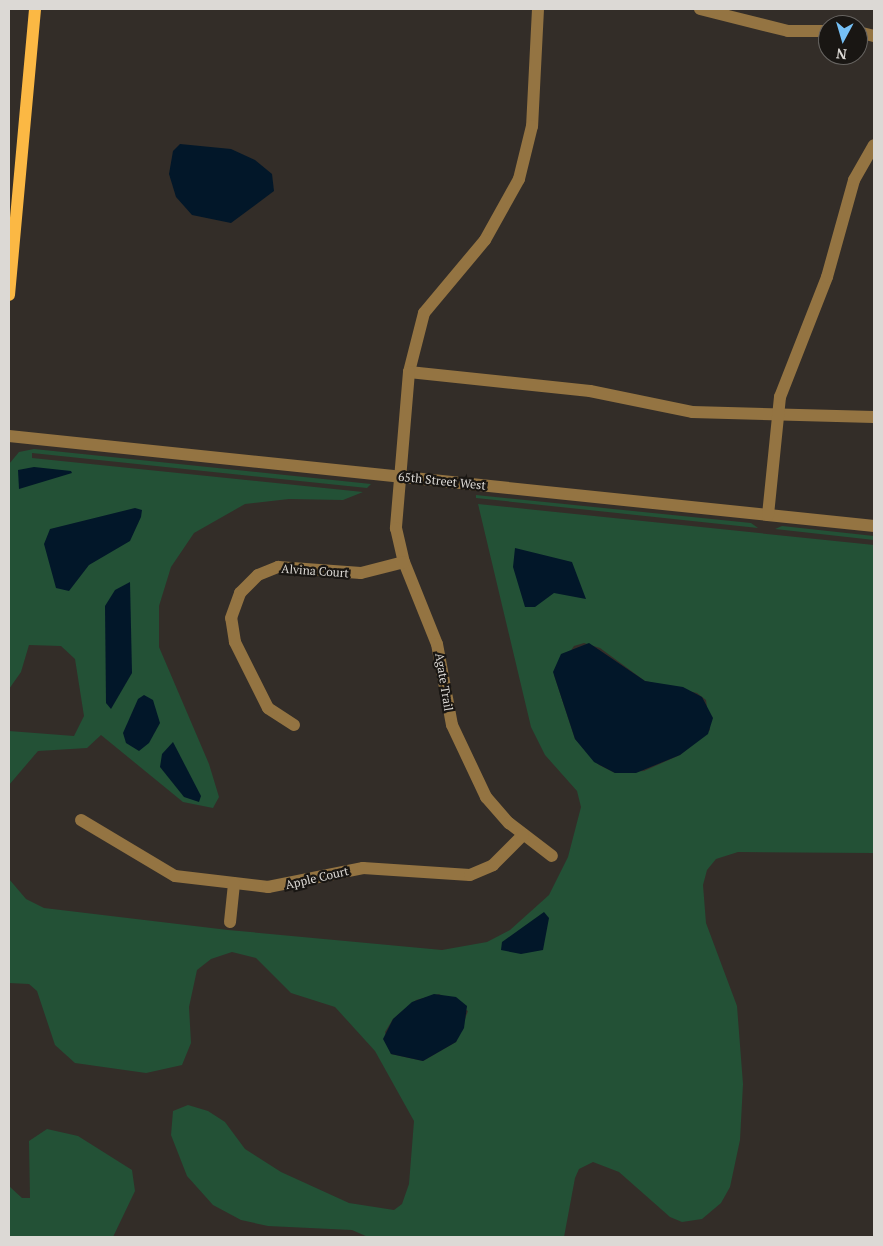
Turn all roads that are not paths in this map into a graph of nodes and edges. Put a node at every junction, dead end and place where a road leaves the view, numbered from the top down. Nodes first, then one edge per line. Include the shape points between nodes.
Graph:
1 (35, 9) edge
2 (538, 9) edge
3 (700, 9) edge
4 (818, 31) edge
5 (874, 145) edge
6 (9, 295) edge
7 (409, 372) junction
8 (776, 417) junction
9 (874, 417) edge
10 (9, 436) edge
11 (399, 477) junction
12 (768, 515) junction
13 (874, 526) edge
14 (404, 562) junction
15 (294, 725) dead end
16 (81, 820) dead end
17 (523, 835) junction
18 (552, 856) dead end
19 (234, 884) junction
20 (230, 922) dead end

1 - 6 main road
2 - 7 street, Agate Trail via 532,126 518,179 490,233 424,313
3 - 4 street via 788,31
5 - 8 street via 848,197 827,277 790,368
7 - 8 street via 590,391 692,412
7 - 11 street, Agate Trail
8 - 9 street
8 - 12 street
10 - 11 street, 65th Street West
11 - 12 street, 65th Street West
11 - 14 street, Agate Trail via 396,522
12 - 13 street, 65th Street West
14 - 15 street, Alvina Court via 362,573 278,568 258,575 240,593 231,618 235,642 268,708
14 - 17 street, Agate Trail via 435,636 449,716 464,760 491,804
16 - 19 street, Apple Court via 167,873
17 - 18 street, Agate Trail
17 - 19 street, Apple Court via 493,865 470,875 364,868 282,886
19 - 20 street

